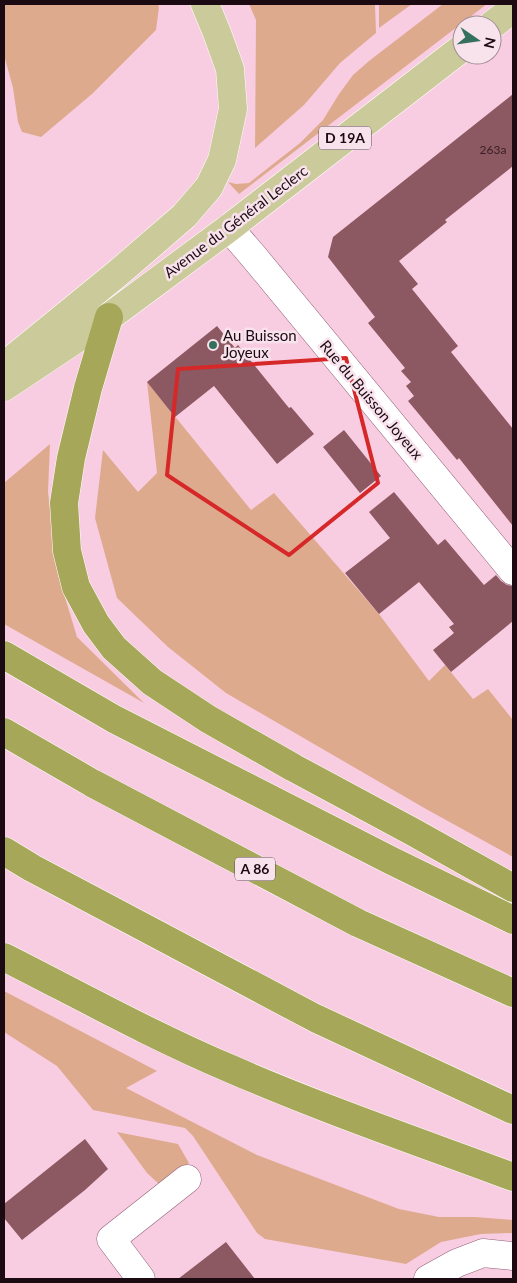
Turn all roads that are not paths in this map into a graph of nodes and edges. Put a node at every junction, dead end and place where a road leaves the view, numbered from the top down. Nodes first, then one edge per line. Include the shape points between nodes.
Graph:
1 (205, 4) edge
2 (513, 8) edge
3 (502, 17) edge
4 (452, 56) edge
5 (229, 228) junction
6 (109, 317) junction
7 (4, 366) edge
8 (4, 386) edge
9 (513, 571) edge
10 (4, 655) edge
11 (4, 732) edge
12 (4, 851) edge
13 (513, 888) edge
14 (513, 920) edge
15 (4, 957) edge
16 (513, 993) edge
17 (513, 1110) edge
18 (513, 1177) edge
19 (187, 1179) dead end
20 (513, 1256) edge
21 (141, 1279) edge
22 (428, 1279) edge

1 - 7 main road via 230,69 233,109 222,160 209,187 184,216
2 - 3 main road
4 - 5 main road, Avenue du Général Leclerc / D 19A
5 - 6 main road, Avenue du Général Leclerc / D 19A
5 - 9 street, Rue du Buisson Joyeux
6 - 8 main road, Avenue du Général Leclerc / D 19A
6 - 13 highway via 86,395 64,503 67,551 76,587 96,624 114,648 152,682 208,719
10 - 14 highway via 114,719
11 - 16 highway, A 86 via 92,783 358,923
12 - 17 highway via 314,1018
15 - 18 highway via 231,1070 344,1116
19 - 21 street via 111,1239
20 - 22 street via 483,1253

